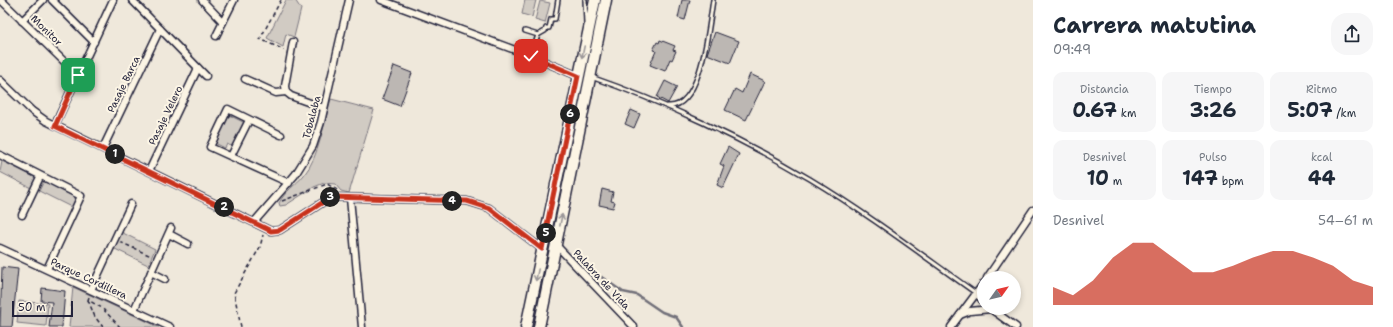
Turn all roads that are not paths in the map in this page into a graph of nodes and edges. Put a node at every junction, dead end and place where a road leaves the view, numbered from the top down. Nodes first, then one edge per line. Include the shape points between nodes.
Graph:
1 (1, 0) edge
2 (43, 0) edge
3 (52, 0) edge
4 (113, 0) edge
5 (132, 0) edge
6 (202, 0) edge
7 (234, 0) edge
8 (348, 0) edge
9 (381, 0) edge
10 (558, 0) edge
11 (585, 0) edge
12 (595, 0) edge
13 (606, 0) edge
14 (713, 0) edge
15 (22, 21) junction
16 (223, 22) junction
17 (160, 29) junction
18 (525, 31) dead end
19 (588, 32) junction
20 (538, 35) junction
21 (216, 36) dead end
22 (94, 42) junction
23 (293, 42) dead end
24 (531, 56) junction
25 (198, 68) junction
26 (78, 75) junction
27 (206, 76) dead end
28 (578, 76) junction
29 (590, 77) junction
30 (245, 78) dead end
31 (2, 85) edge
32 (286, 92) junction
33 (665, 106) junction
34 (324, 108) junction
35 (249, 120) junction
36 (55, 126) junction
37 (281, 135) dead end
38 (103, 148) junction
39 (0, 155) edge
40 (231, 156) junction
41 (150, 171) junction
42 (40, 176) junction
43 (289, 183) junction
44 (350, 198) junction
45 (131, 204) dead end
46 (1033, 210) edge
47 (22, 215) dead end
48 (255, 222) junction
49 (172, 228) dead end
50 (168, 234) junction
51 (188, 244) dead end
52 (556, 244) junction
53 (0, 248) edge
54 (542, 249) junction
55 (47, 269) junction
56 (992, 271) edge
57 (151, 272) junction
58 (165, 278) dead end
59 (91, 290) junction
60 (977, 294) joint
61 (134, 310) junction
62 (977, 310) edge
63 (960, 315) junction
64 (999, 315) edge
65 (170, 327) edge
66 (362, 327) edge
67 (526, 327) edge
68 (539, 327) edge
69 (634, 327) edge
70 (951, 327) edge
71 (1016, 327) edge

1 - 15 street, Monitor
2 - 15 street
3 - 22 street
4 - 22 street
5 - 17 street
6 - 16 street
7 - 16 street
8 - 34 street, Tobalaba
9 - 24 street
10 - 20 lane via 555,19 551,19 549,28
11 - 19 lane
12 - 19 main road
13 - 29 main road
14 - 33 lane via 697,80 688,97 680,105
15 - 26 street, Monitor
16 - 21 street
17 - 25 street
17 - 38 street, Pasaje Barca
18 - 20 lane
19 -> 28 main road
20 - 24 lane
22 - 26 street
23 - 32 street
24 - 28 street
25 - 27 street
25 - 41 street, Pasaje Velero
26 - 36 street
28 - 54 main road
29 - 33 lane
52 -> 29 main road
30 - 32 street via 276,93
31 - 36 street via 32,111
32 - 34 street
33 - 60 lane via 756,149 810,179
34 - 43 street, Tobalaba via 313,146
35 - 37 street
35 - 40 street
35 - 40 street via 228,109 210,147
36 - 38 street
38 - 41 street
39 - 42 street
40 - 43 street
41 - 48 street
42 - 47 street
42 - 55 street via 81,196
43 - 48 street, Tobalaba
44 - 48 street via 331,197 280,230 271,231
44 - 54 street via 467,201 489,208
44 - 66 street
45 - 59 street
46 - 56 street
49 - 50 street
50 - 51 street
50 - 57 street
52 - 68 main road
52 - 69 street, Palabra de Vida
53 - 55 street, Parque Cordillera
54 -> 67 main road
55 - 59 street, Parque Cordillera
57 - 58 street
57 - 61 street
59 - 61 street, Parque Cordillera
60 - 63 street
61 - 65 street, Parque Cordillera
62 - 63 street
63 - 70 street
64 - 71 street

